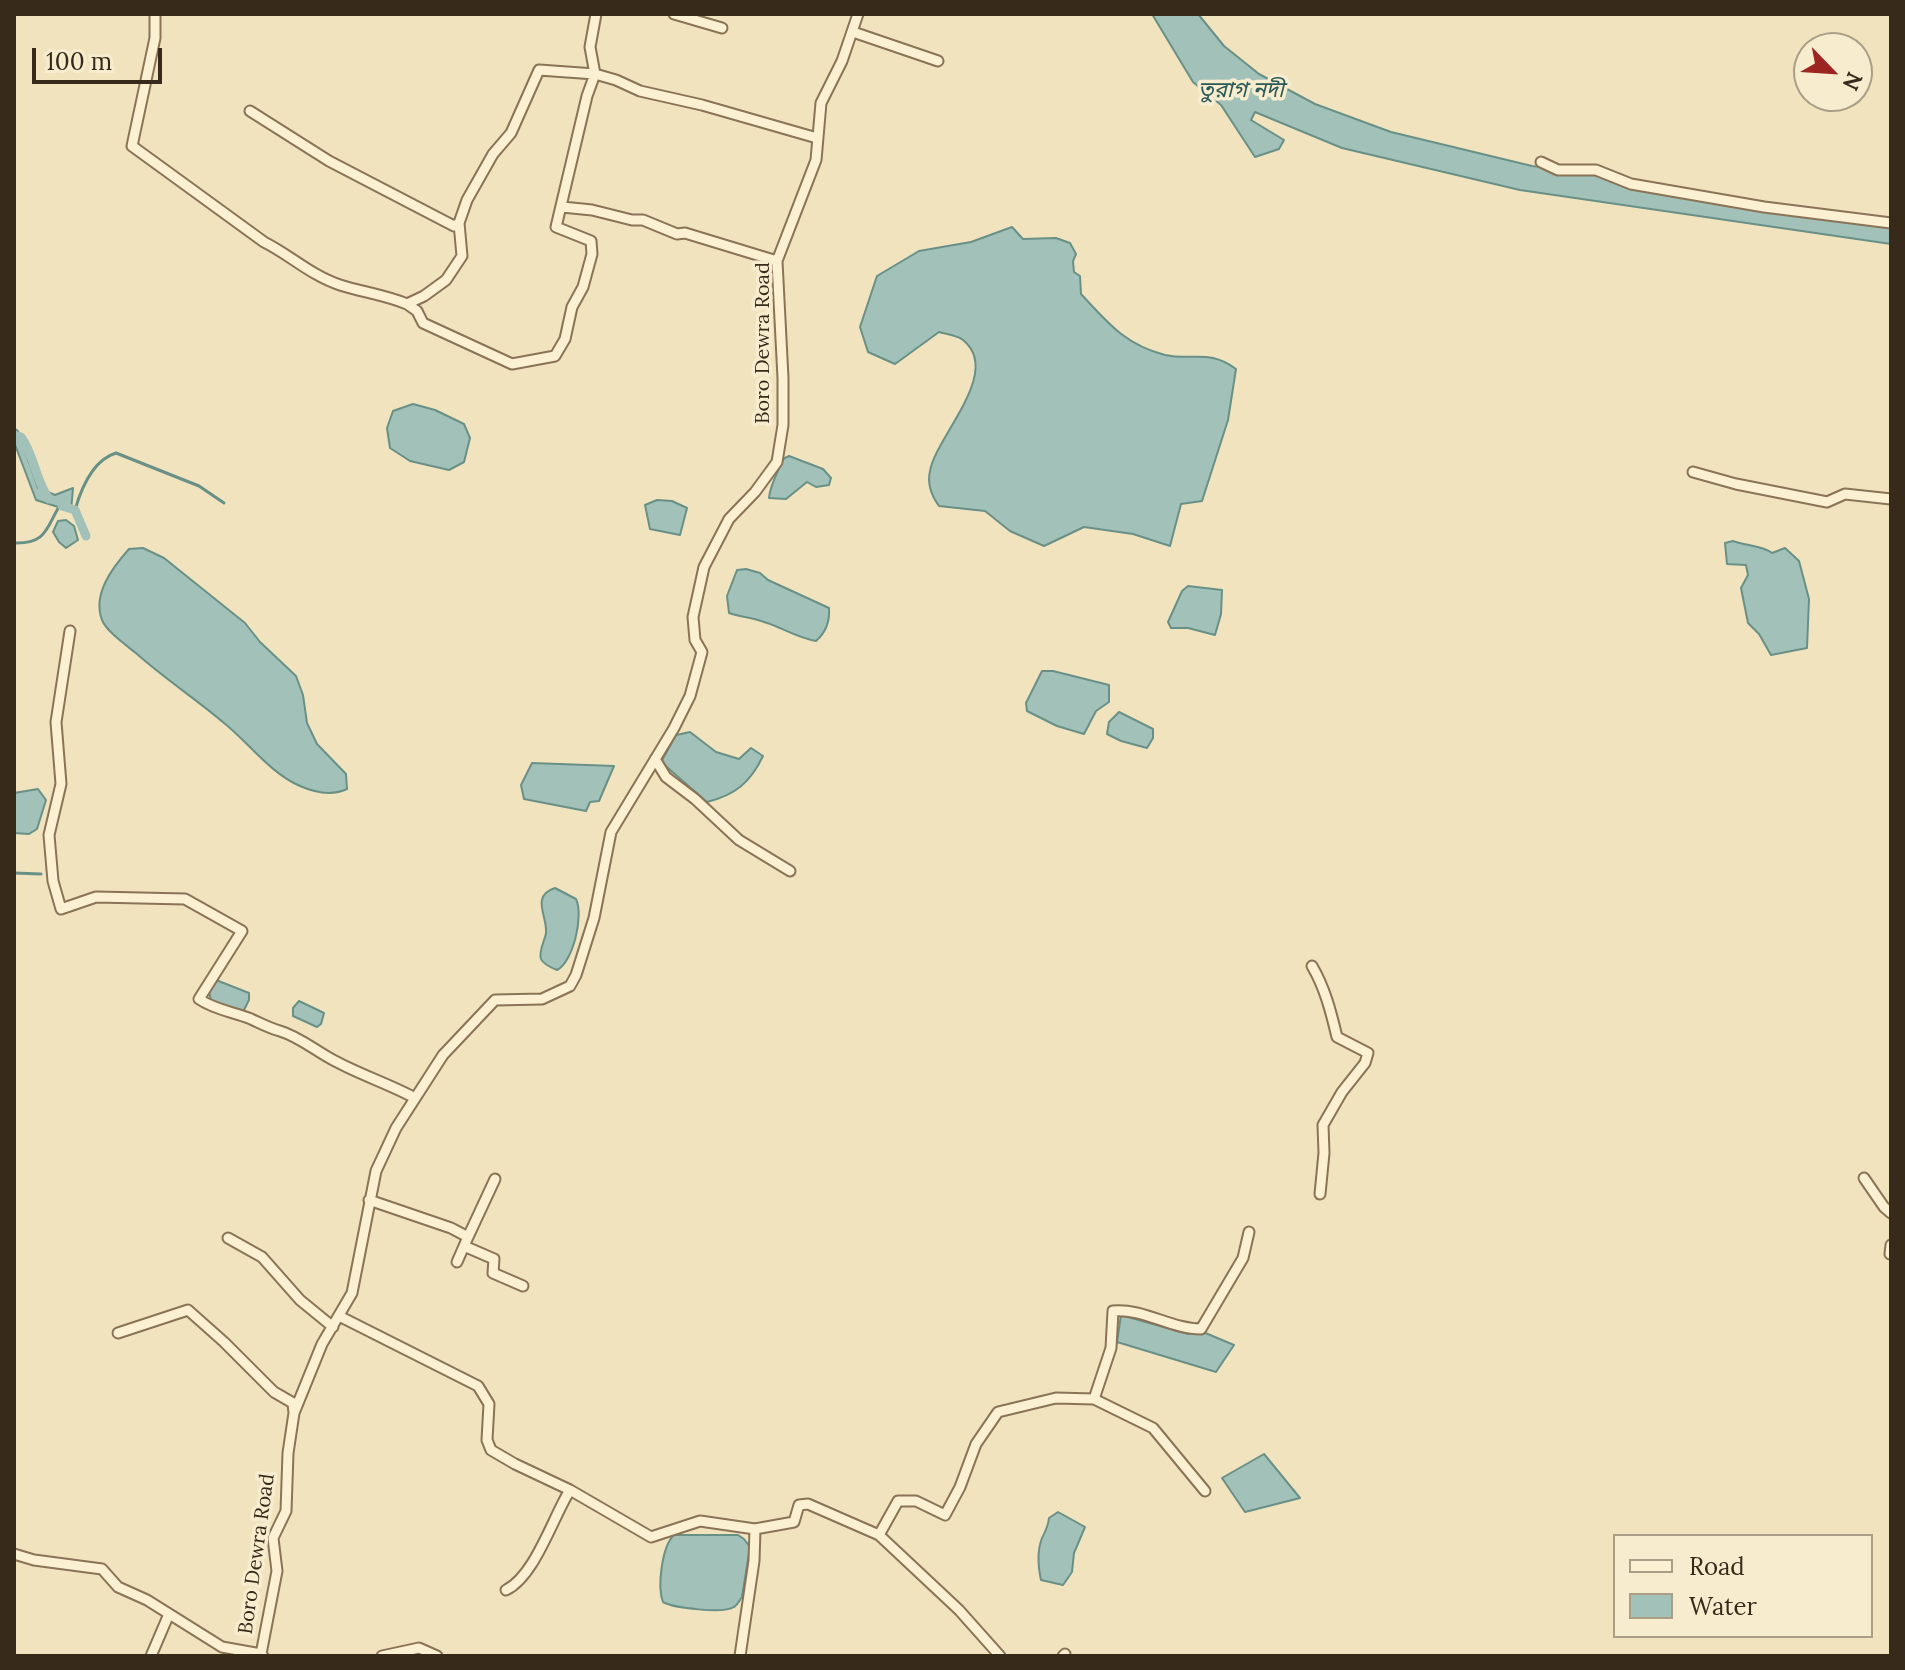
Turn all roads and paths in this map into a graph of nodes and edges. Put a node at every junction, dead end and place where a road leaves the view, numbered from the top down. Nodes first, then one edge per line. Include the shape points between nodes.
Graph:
1 (155, 14) edge
2 (596, 14) edge
3 (674, 14) edge
4 (858, 14) edge
5 (722, 28) dead end
6 (853, 32) junction
7 (938, 61) dead end
8 (595, 74) junction
9 (250, 111) dead end
10 (817, 138) junction
11 (1541, 162) dead end
12 (562, 207) junction
13 (459, 223) junction
14 (1891, 223) edge
15 (777, 261) junction
16 (407, 304) junction
17 (1693, 472) dead end
18 (1891, 499) edge
19 (70, 631) dead end
20 (655, 759) junction
21 (790, 871) dead end
22 (1312, 966) dead end
23 (415, 1098) junction
24 (1864, 1178) dead end
25 (495, 1179) dead end
26 (1320, 1194) dead end
27 (369, 1200) junction
28 (1891, 1213) edge
29 (1249, 1232) dead end
30 (228, 1238) dead end
31 (466, 1241) junction
32 (1891, 1245) edge
33 (1890, 1254) edge
34 (457, 1262) dead end
35 (523, 1286) dead end
36 (339, 1316) junction
37 (333, 1327) junction
38 (118, 1333) dead end
39 (1094, 1399) junction
40 (294, 1413) junction
41 (570, 1490) junction
42 (1205, 1491) dead end
43 (755, 1529) junction
44 (879, 1535) junction
45 (14, 1554) edge
46 (506, 1590) dead end
47 (169, 1614) junction
48 (262, 1655) edge
49 (151, 1656) edge
50 (382, 1656) edge
51 (437, 1656) edge
52 (740, 1656) edge
53 (1000, 1656) edge

1 - 16 street via 155,38 132,146 310,271
2 - 8 street via 590,47
3 - 5 street
4 - 6 street, Boro Dewra Road
6 - 7 street
6 - 10 street, Boro Dewra Road via 821,103
8 - 10 street
8 - 12 street
8 - 13 street via 539,70 511,133 486,167
9 - 13 street via 412,206 454,226
10 - 15 street, Boro Dewra Road via 816,160
11 - 14 street via 1558,170 1596,170 1631,184
12 - 15 street via 643,220
12 - 16 street via 556,227 592,244 583,287 555,356 521,364 501,361 420,322 417,311
13 - 16 street via 462,256 446,280
15 - 20 street, Boro Dewra Road via 783,425 777,462 729,519 704,567 693,617 702,652 690,696
17 - 18 street via 1827,502 1845,494
19 - 23 street via 56,722 61,784 49,835 61,909 96,897 131,896 185,899 210,912 242,931 199,999 279,1031
20 - 21 street via 666,777 739,840
20 - 23 street, Boro Dewra Road via 611,832 594,918 570,986 542,999 495,1000 443,1055
22 - 26 street via 1337,1037 1368,1053 1323,1125
23 - 27 street, Boro Dewra Road via 383,1156
24 - 28 street
25 - 31 street
27 - 31 street via 451,1228
27 - 36 street, Boro Dewra Road via 359,1268
29 - 39 street via 1243,1258 1201,1329 1113,1311 1111,1348
30 - 37 street via 262,1257
31 - 34 street
31 - 35 street via 494,1259 493,1273
32 - 33 street
36 - 37 street, Boro Dewra Road
36 - 41 street via 478,1386 489,1404 491,1450
37 - 40 street, Boro Dewra Road
38 - 40 street via 188,1310 274,1392 293,1403
39 - 42 street via 1153,1428
39 - 44 street via 1056,1398 998,1412 976,1444 945,1515 916,1501 898,1501
40 - 48 street, Boro Dewra Road via 286,1511 273,1538 277,1571
41 - 43 street via 651,1537 700,1521
41 - 46 street via 531,1564
43 - 44 street via 794,1522 799,1505 808,1504
43 - 52 street
44 - 53 street
45 - 47 street via 102,1569 118,1587
47 - 48 street via 222,1647
47 - 49 street
50 - 51 street via 419,1648

